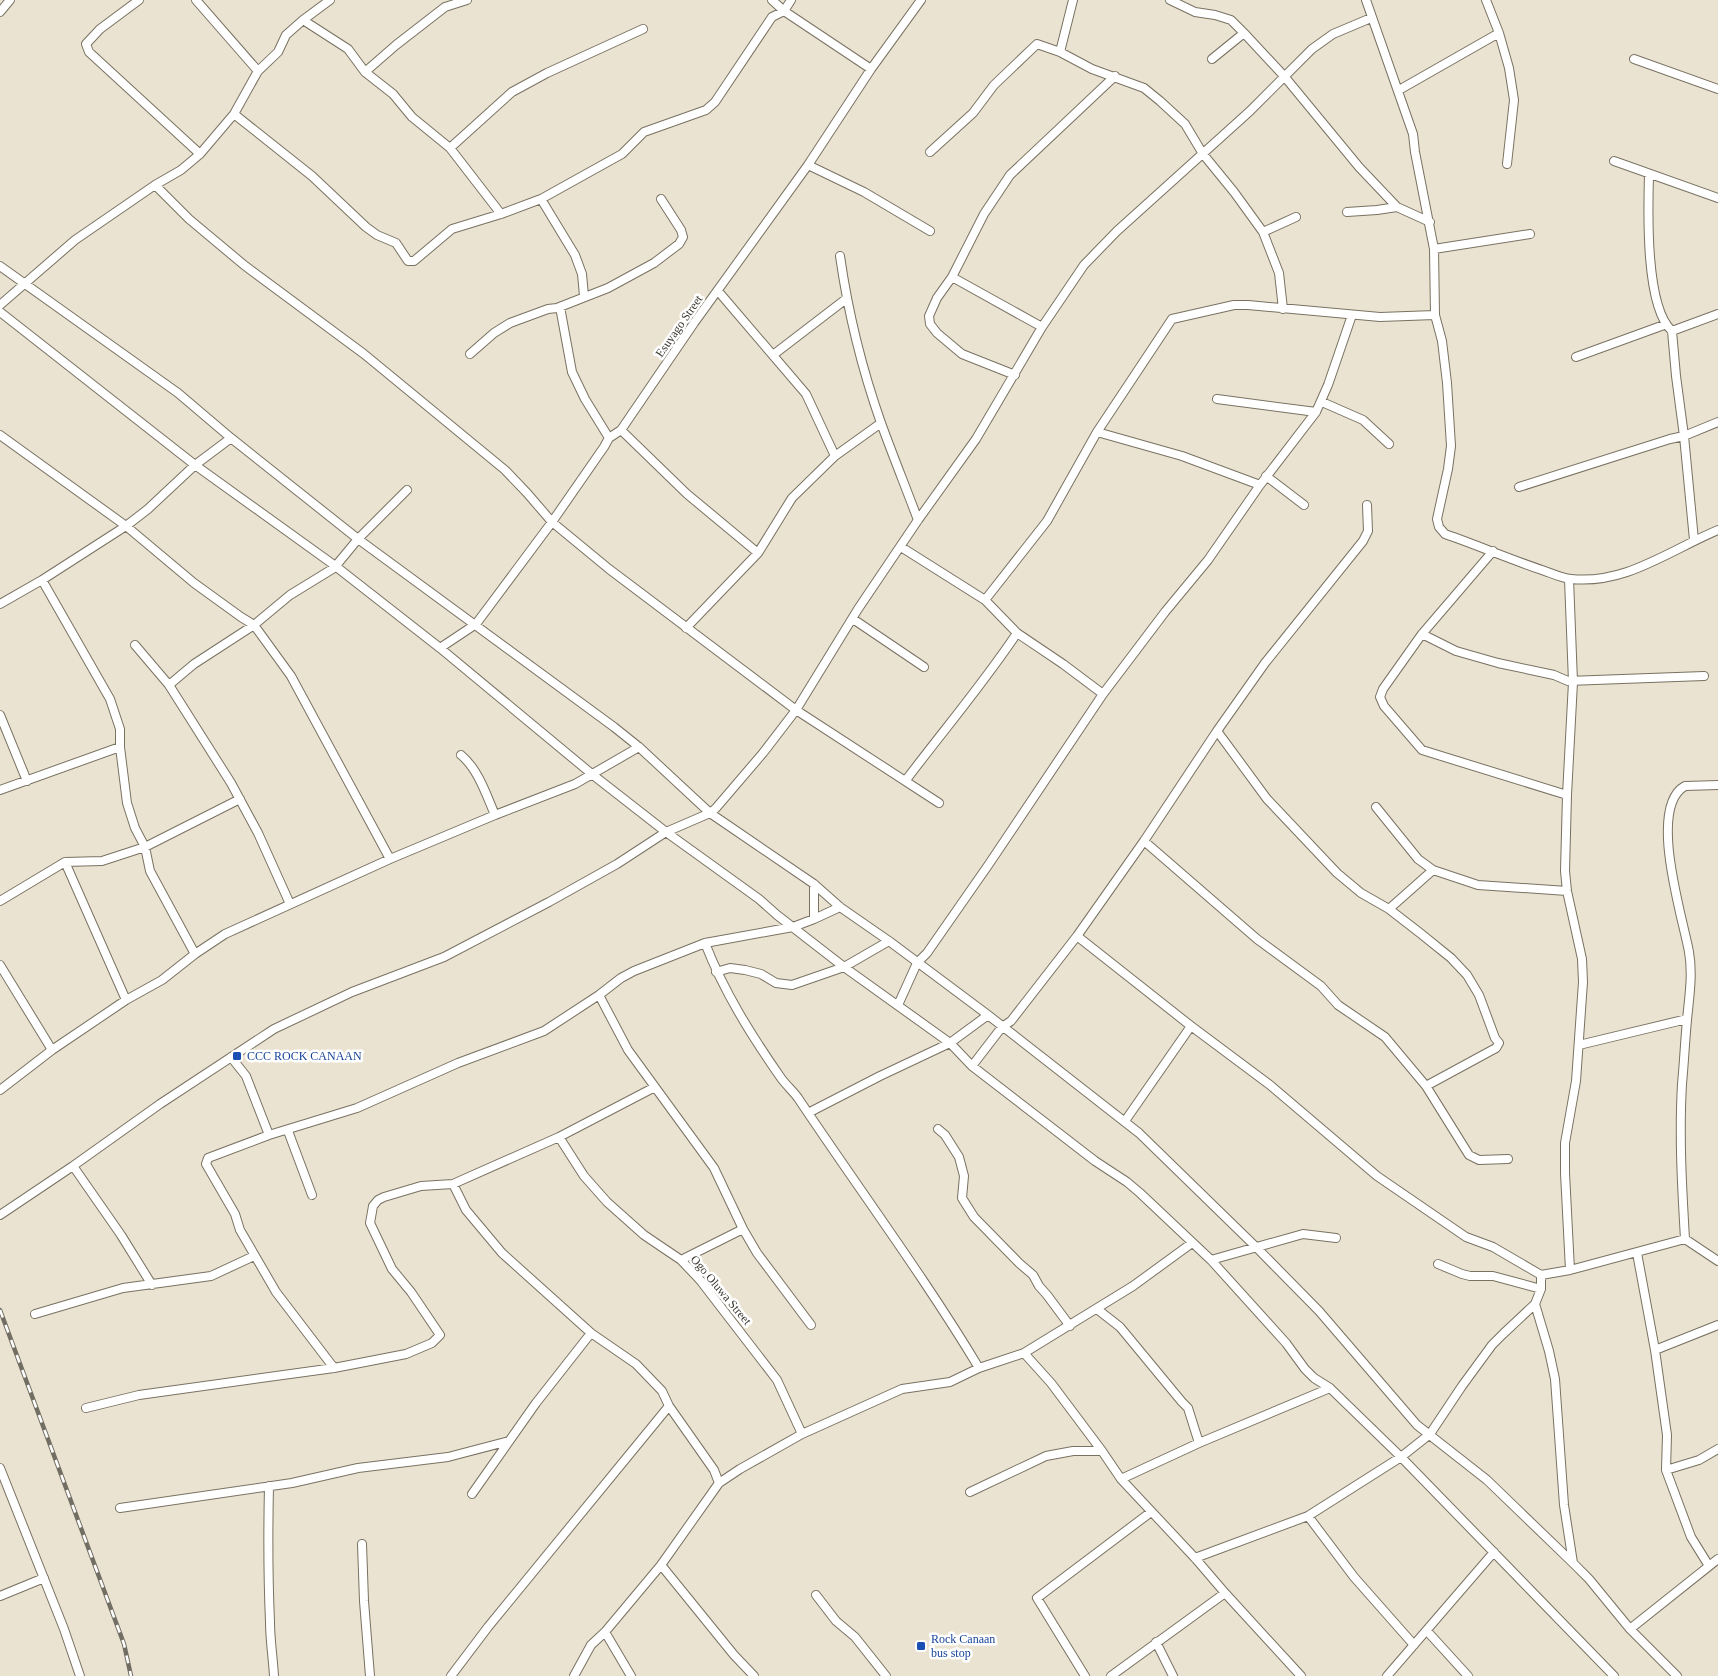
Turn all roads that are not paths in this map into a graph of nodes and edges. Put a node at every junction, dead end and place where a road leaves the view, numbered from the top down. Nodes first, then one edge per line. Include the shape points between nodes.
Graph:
1 (10, 0) edge
2 (139, 0) edge
3 (196, 0) edge
4 (330, 0) edge
5 (467, 0) edge
6 (772, 0) edge
7 (791, 0) edge
8 (921, 0) edge
9 (1073, 0) edge
10 (1170, 0) edge
11 (1366, 0) edge
12 (1486, 0) edge
13 (443, 4) edge
14 (784, 11) junction
15 (0, 12) edge
16 (1371, 18) junction
17 (303, 20) junction
18 (643, 29) dead end
19 (1244, 33) junction
20 (1499, 33) junction
21 (1060, 52) junction
22 (1634, 58) dead end
23 (1212, 59) dead end
24 (871, 69) junction
25 (258, 71) junction
26 (365, 72) junction
27 (1115, 76) junction
28 (1284, 76) junction
29 (1718, 89) edge
30 (1399, 90) junction
31 (234, 114) junction
32 (450, 148) junction
33 (930, 152) dead end
34 (200, 154) junction
35 (1203, 154) junction
36 (1614, 161) dead end
37 (1507, 164) dead end
38 (808, 165) junction
39 (1650, 174) junction
40 (155, 185) junction
41 (1718, 198) edge
42 (541, 199) junction
43 (661, 199) dead end
44 (1397, 207) junction
45 (1347, 212) dead end
46 (501, 214) junction
47 (1296, 217) dead end
48 (1430, 222) junction
49 (930, 231) dead end
50 (1263, 232) junction
51 (1530, 234) dead end
52 (1434, 249) junction
53 (840, 256) dead end
54 (0, 266) edge
55 (952, 277) junction
56 (25, 284) junction
57 (718, 291) junction
58 (584, 296) junction
59 (846, 299) junction
60 (0, 305) edge
61 (560, 307) junction
62 (1283, 309) junction
63 (0, 312) edge
64 (1435, 314) junction
65 (1718, 314) edge
66 (1352, 315) junction
67 (1664, 325) junction
68 (1042, 327) junction
69 (1672, 331) junction
70 (470, 354) dead end
71 (773, 355) junction
72 (1576, 357) dead end
73 (1015, 374) junction
74 (1217, 400) dead end
75 (1322, 402) junction
76 (1316, 412) junction
77 (1718, 422) edge
78 (881, 423) junction
79 (621, 430) junction
80 (1097, 432) junction
81 (0, 435) edge
82 (1684, 436) junction
83 (231, 438) junction
84 (608, 438) junction
85 (1389, 444) dead end
86 (835, 456) junction
87 (195, 465) junction
88 (1266, 476) junction
89 (1260, 484) junction
90 (1519, 487) dead end
91 (407, 490) dead end
92 (1304, 505) dead end
93 (1367, 505) dead end
94 (918, 520) junction
95 (552, 522) junction
96 (126, 526) junction
97 (1718, 530) edge
98 (358, 538) junction
99 (1694, 540) junction
100 (901, 547) junction
101 (1492, 551) junction
102 (758, 553) junction
103 (334, 565) junction
104 (1569, 579) junction
105 (42, 580) junction
106 (33, 585) junction
107 (48, 590) junction
108 (985, 600) junction
109 (0, 604) edge
110 (853, 619) junction
111 (476, 624) junction
112 (254, 625) junction
113 (686, 628) junction
114 (1017, 633) junction
115 (1422, 634) junction
116 (135, 646) dead end
117 (440, 648) junction
118 (924, 667) dead end
119 (1704, 676) dead end
120 (1573, 682) junction
121 (169, 685) junction
122 (1104, 694) junction
123 (796, 710) junction
124 (0, 715) edge
125 (1217, 731) junction
126 (120, 747) junction
127 (639, 747) junction
128 (461, 755) dead end
129 (593, 775) junction
130 (906, 780) junction
131 (27, 781) junction
132 (1718, 785) edge
133 (0, 790) edge
134 (1567, 795) junction
135 (240, 799) junction
136 (939, 803) dead end
137 (1376, 807) dead end
138 (710, 813) junction
139 (495, 815) junction
140 (666, 832) junction
141 (1144, 841) junction
142 (144, 847) junction
143 (390, 859) junction
144 (65, 862) junction
145 (1433, 870) junction
146 (814, 884) junction
147 (1567, 891) junction
148 (0, 901) edge
149 (290, 904) junction
150 (840, 906) junction
151 (1389, 910) junction
152 (814, 919) junction
153 (793, 927) junction
154 (1077, 936) junction
155 (890, 941) junction
156 (705, 944) junction
157 (195, 954) junction
158 (917, 963) junction
159 (0, 965) edge
160 (844, 967) junction
161 (716, 972) junction
162 (600, 995) junction
163 (126, 1000) junction
164 (898, 1005) junction
165 (988, 1015) junction
166 (1687, 1019) junction
167 (1191, 1026) junction
168 (1002, 1027) junction
169 (950, 1043) junction
170 (1579, 1045) junction
171 (52, 1050) junction
172 (231, 1057) junction
173 (972, 1066) junction
174 (1426, 1086) junction
175 (655, 1087) junction
176 (0, 1090) edge
177 (808, 1113) junction
178 (1124, 1122) junction
179 (938, 1129) dead end
180 (288, 1130) junction
181 (269, 1136) junction
182 (559, 1136) junction
183 (1508, 1160) dead end
184 (73, 1166) junction
185 (454, 1184) junction
186 (312, 1195) dead end
187 (0, 1215) edge
188 (743, 1229) junction
189 (1336, 1238) dead end
190 (1686, 1239) junction
191 (1192, 1243) junction
192 (1256, 1247) junction
193 (1637, 1253) junction
194 (254, 1256) junction
195 (681, 1260) junction
196 (1210, 1260) junction
197 (1718, 1261) edge
198 (1438, 1264) dead end
199 (1570, 1270) junction
200 (1541, 1275) junction
201 (152, 1285) junction
202 (1541, 1289) junction
203 (1535, 1304) junction
204 (1097, 1309) junction
205 (35, 1314) dead end
206 (811, 1325) dead end
207 (1718, 1325) edge
208 (1070, 1326) junction
209 (591, 1333) junction
210 (1655, 1350) junction
211 (1024, 1353) junction
212 (334, 1368) junction
213 (979, 1368) junction
214 (1330, 1388) junction
215 (669, 1406) junction
216 (86, 1408) dead end
217 (802, 1434) junction
218 (1430, 1434) junction
219 (508, 1441) junction
220 (1199, 1443) junction
221 (1718, 1449) edge
222 (1102, 1451) junction
223 (1401, 1457) junction
224 (0, 1470) edge
225 (1666, 1470) junction
226 (1122, 1479) junction
227 (719, 1483) junction
228 (269, 1486) junction
229 (970, 1492) dead end
230 (472, 1494) dead end
231 (120, 1508) dead end
232 (1151, 1512) junction
233 (1308, 1516) junction
234 (362, 1544) dead end
235 (1494, 1552) junction
236 (1195, 1558) junction
237 (1718, 1559) edge
238 (1573, 1563) junction
239 (661, 1565) junction
240 (1709, 1566) junction
241 (44, 1578) junction
242 (1225, 1593) junction
243 (816, 1595) dead end
244 (0, 1596) edge
245 (1630, 1630) junction
246 (605, 1632) junction
247 (1427, 1632) junction
248 (1156, 1642) junction
249 (1414, 1645) junction
250 (80, 1676) edge
251 (274, 1676) edge
252 (370, 1676) edge
253 (451, 1676) edge
254 (574, 1676) edge
255 (631, 1676) edge
256 (754, 1676) edge
257 (886, 1676) edge
258 (1085, 1676) edge
259 (1111, 1676) edge
260 (1173, 1676) edge
261 (1302, 1676) edge
262 (1387, 1676) edge
263 (1468, 1676) edge
264 (1614, 1676) edge
265 (1677, 1676) edge

1 - 15 street
2 - 34 street via 100,29 86,44 89,52
3 - 25 street
4 - 17 street
5 - 13 street
6 - 14 street
7 - 14 street
8 - 24 street, Esuyago Street
9 - 21 street
10 - 19 street via 1195,12 1231,20
11 - 16 street
12 - 20 street
13 - 26 street
14 - 24 street
14 - 42 street via 772,17 711,107 644,132 622,154
16 - 28 street via 1321,42
16 - 30 street
17 - 25 street via 286,35 278,52
17 - 26 street via 348,49
18 - 32 street via 512,92
19 - 23 street
19 - 28 street
20 - 30 street
20 - 37 street via 1514,100
21 - 27 street via 1092,69
21 - 33 street via 1037,44 994,85 973,113
22 - 29 street
24 - 38 street, Esuyago Street
25 - 31 street
26 - 32 street
27 - 35 street via 1144,88 1160,101 1185,124
27 - 55 street via 1010,175 984,214
28 - 35 street
28 - 44 street via 1359,167
30 - 48 street via 1413,134
31 - 34 street
31 - 46 street via 312,176 366,227 396,243 408,261 414,261 452,229
32 - 46 street
34 - 40 street
35 - 50 street
35 - 68 street via 1116,231 1084,265
36 - 39 street
38 - 49 street via 864,192
38 - 57 street, Esuyago Street
39 - 41 street
39 - 67 street via 1650,256
40 - 56 street via 75,240
40 - 95 street via 188,219 244,265 364,354 504,470
42 - 46 street
42 - 58 street via 576,255
43 - 58 street via 681,230 683,237 678,244 654,263 608,288
44 - 45 street
44 - 48 street
47 - 50 street
48 - 52 street
50 - 62 street via 1279,273
51 - 52 street
52 - 64 street
53 - 59 street
54 - 56 street
55 - 68 street
55 - 73 street via 937,298 929,316 930,324 962,354
56 - 60 street
56 - 83 street via 178,393
57 - 71 street
57 - 79 street, Esuyago Street
58 - 61 street
59 - 71 street
59 - 78 street
61 - 70 street via 510,323
61 - 84 street via 572,372
62 - 66 street
62 - 80 street via 1234,305 1172,320
63 - 87 street
64 - 66 street
64 - 101 street via 1447,383 1451,446 1437,519 1439,528 1444,534
65 - 69 street
66 - 75 street
67 - 69 street
67 - 72 street
68 - 73 street
69 - 82 street
71 - 86 street via 806,394
73 - 94 street via 976,439
74 - 76 street
75 - 76 street
75 - 85 street via 1363,420
76 - 88 street
77 - 82 street
78 - 86 street
78 - 94 street
79 - 84 street, Esuyago Street
79 - 102 street via 687,494
80 - 89 street via 1182,456
80 - 108 street via 1047,521
81 - 96 street
82 - 90 street
82 - 99 street
83 - 87 street
83 - 98 street
84 - 95 street, Esuyago Street
86 - 102 street via 792,498
87 - 96 street
87 - 103 street
88 - 89 street
88 - 92 street
89 - 122 street via 1208,560
91 - 98 street
93 - 125 street via 1368,531 1363,541 1266,663
94 - 100 street
95 - 111 street, Esuyago Street
95 - 113 street
96 - 105 street
96 - 112 street via 179,572
97 - 99 street
98 - 103 street
98 - 111 street
99 - 104 street via 1626,573 1597,579
100 - 108 street
100 - 110 street
101 - 104 street
101 - 115 street
102 - 113 street
103 - 112 street
103 - 117 street
104 - 120 street
105 - 106 street
105 - 107 street
106 - 107 street
106 - 109 street
107 - 126 street via 110,699 120,728
108 - 114 street
110 - 118 street
110 - 123 street
111 - 117 street, Esuyago Street
111 - 127 street
112 - 121 street via 194,664
112 - 143 street via 291,676
113 - 123 street
114 - 122 street
114 - 130 street via 996,665
115 - 120 street via 1456,651
115 - 134 street via 1380,697 1418,748
116 - 121 street
117 - 129 street
119 - 120 street
120 - 134 street
121 - 135 street
122 - 158 street via 989,864
123 - 130 street
123 - 138 street via 724,801
124 - 131 street
125 - 141 street
125 - 151 street via 1267,799 1338,873
126 - 131 street
126 - 142 street via 127,803
127 - 129 street
127 - 138 street
128 - 139 street via 469,761
129 - 139 street
129 - 140 street
130 - 136 street
131 - 133 street
132 - 166 street via 1680,789 1671,802 1668,822 1669,859 1691,969
134 - 147 street
135 - 142 street
135 - 149 street
137 - 145 street via 1418,859
138 - 140 street
138 - 146 street
139 - 143 street
140 - 153 street
140 - 172 street via 616,864 444,957 352,992 283,1025
141 - 154 street
141 - 174 street via 1257,939 1321,986 1338,1005 1385,1037
142 - 144 street via 102,862
142 - 157 street via 150,871
143 - 149 street
144 - 148 street
144 - 163 street
145 - 147 street via 1478,884
145 - 151 street
146 - 150 street
146 - 152 street
147 - 170 street via 1583,970
149 - 157 street via 225,934
150 - 152 street
150 - 155 street
151 - 174 street via 1451,958 1467,975 1499,1043 1496,1048
152 - 153 street
153 - 156 street
153 - 160 street
154 - 167 street
154 - 168 street
155 - 158 street
155 - 160 street
156 - 161 street
156 - 162 street via 634,971
157 - 163 street via 162,980
158 - 164 street
158 - 165 street
159 - 171 street
160 - 161 street via 792,985 745,970 730,968
160 - 164 street
161 - 177 street via 744,1025
162 - 175 street via 628,1050
162 - 180 street via 544,1031 458,1063 357,1108
163 - 171 street
164 - 169 street
165 - 168 street
165 - 169 street
166 - 170 street
166 - 190 street via 1681,1119
167 - 178 street
167 - 200 street via 1270,1085 1377,1176 1466,1237 1493,1247
168 - 173 street
168 - 178 street
169 - 173 street
169 - 177 street
170 - 199 street via 1565,1143
171 - 176 street
172 - 181 street via 246,1076
172 - 184 street
173 - 191 street via 1127,1182
174 - 183 street via 1469,1155 1479,1160
175 - 182 street
175 - 188 street via 706,1155
177 - 213 street
178 - 192 street
179 - 208 street via 959,1157 964,1176 962,1198 974,1217 1034,1275
180 - 181 street
180 - 186 street
181 - 194 street via 208,1158 206,1164
182 - 185 street
182 - 195 street, Ogo Oluwa Street via 584,1176 606,1202 644,1235
184 - 187 street
184 - 201 street
185 - 209 street via 466,1210 502,1253
185 - 212 street via 421,1186 384,1197 373,1206 370,1215 370,1223 392,1269 440,1335 432,1343 406,1354
188 - 195 street
188 - 206 street
189 - 192 street via 1303,1234
190 - 193 street
190 - 197 street
191 - 196 street
191 - 204 street
192 - 196 street
192 - 218 street via 1319,1312 1417,1426
193 - 199 street
193 - 210 street
194 - 201 street via 211,1276
194 - 212 street via 276,1292
195 - 217 street, Ogo Oluwa Street via 719,1303 777,1380
196 - 214 street via 1286,1343 1305,1369
198 - 202 street via 1470,1276 1494,1276
199 - 200 street
200 - 202 street
201 - 205 street via 123,1288
202 - 203 street
203 - 218 street via 1492,1346
203 - 238 street via 1555,1379 1564,1505
204 - 208 street
204 - 220 street via 1124,1332 1188,1408
207 - 210 street
208 - 211 street
209 - 215 street via 636,1364 662,1391
209 - 219 street
210 - 225 street via 1667,1435
211 - 213 street
211 - 222 street
212 - 216 street via 139,1395
213 - 217 street via 950,1382 902,1389
214 - 220 street
214 - 223 street
215 - 227 street via 714,1470
215 - 253 street
217 - 227 street
218 - 223 street
218 - 238 street via 1486,1480
219 - 228 street via 448,1458 358,1468
219 - 230 street
220 - 226 street
221 - 225 street via 1699,1460
222 - 226 street
222 - 229 street via 1073,1451 1046,1456
223 - 233 street
223 - 235 street
224 - 241 street
225 - 240 street via 1691,1537
226 - 232 street
227 - 239 street
228 - 231 street
228 - 251 street via 267,1552
232 - 236 street
232 - 258 street via 1036,1598
233 - 236 street
233 - 249 street via 1354,1577
234 - 252 street
235 - 247 street
235 - 264 street
236 - 242 street
237 - 240 street
238 - 245 street
239 - 246 street
239 - 256 street
240 - 245 street
241 - 244 street
241 - 250 street
242 - 248 street
242 - 261 street
243 - 257 street via 836,1621 856,1637
245 - 265 street
246 - 254 street via 591,1645
246 - 255 street
247 - 249 street
247 - 263 street
248 - 259 street
248 - 260 street
249 - 262 street

